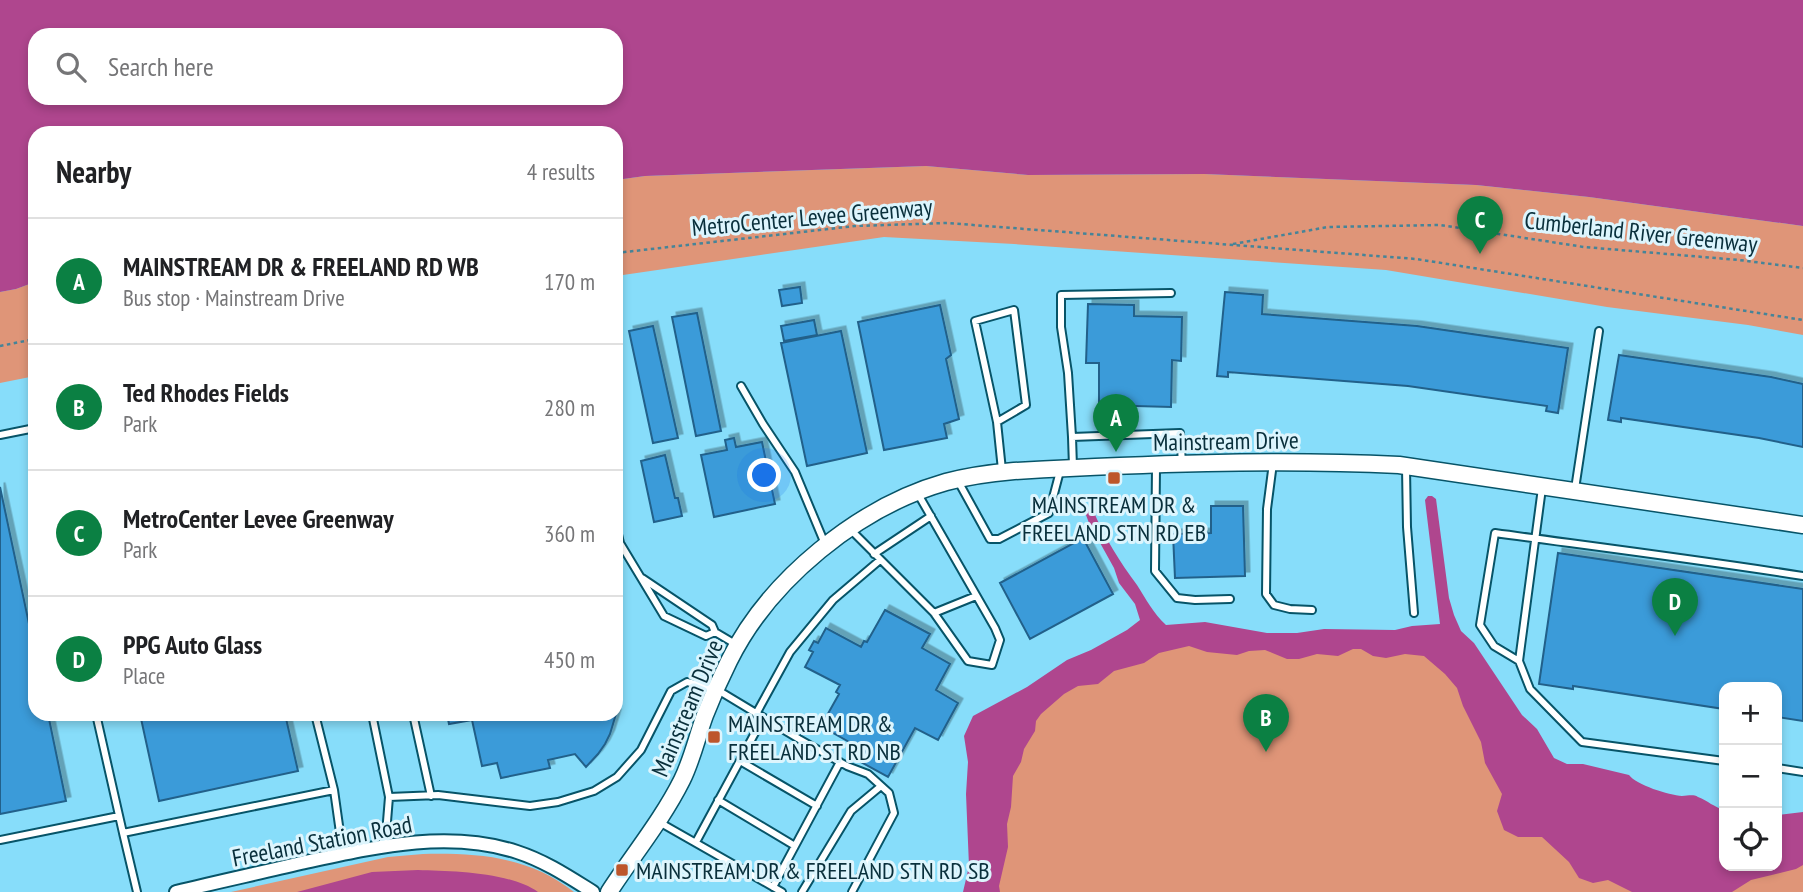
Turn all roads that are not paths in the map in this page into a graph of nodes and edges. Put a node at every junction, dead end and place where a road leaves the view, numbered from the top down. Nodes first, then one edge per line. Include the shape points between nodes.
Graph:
1 (1171, 293) dead end
2 (1599, 331) dead end
3 (741, 386) dead end
4 (997, 422) junction
5 (28, 430) edge
6 (0, 435) edge
7 (1072, 437) junction
8 (1273, 461) junction
9 (1182, 464) junction
10 (1156, 465) junction
11 (1406, 466) junction
12 (1067, 468) junction
13 (1002, 472) junction
14 (957, 480) junction
15 (1542, 486) junction
16 (1574, 491) junction
17 (917, 492) junction
18 (931, 516) junction
19 (1803, 525) edge
20 (849, 529) junction
21 (1535, 538) junction
22 (826, 546) junction
23 (623, 548) edge
24 (874, 554) junction
25 (880, 560) junction
26 (1803, 576) edge
27 (642, 578) junction
28 (976, 596) junction
29 (1230, 599) dead end
30 (1312, 610) dead end
31 (1414, 612) dead end
32 (934, 613) junction
33 (715, 632) junction
34 (738, 646) junction
35 (1519, 661) junction
36 (716, 689) junction
37 (760, 716) junction
38 (98, 721) edge
39 (317, 721) edge
40 (373, 721) edge
41 (415, 721) edge
42 (1719, 760) edge
43 (740, 761) junction
44 (840, 762) junction
45 (1782, 769) edge
46 (1803, 772) edge
47 (881, 786) junction
48 (334, 790) junction
49 (431, 796) junction
50 (389, 797) junction
51 (718, 800) junction
52 (817, 806) junction
53 (119, 817) junction
54 (658, 821) junction
55 (123, 833) junction
56 (0, 840) edge
57 (696, 842) junction
58 (386, 845) junction
59 (795, 846) junction
60 (343, 854) junction
61 (773, 887) junction
62 (138, 892) edge
63 (176, 892) edge
64 (593, 892) edge
65 (609, 892) edge
66 (782, 892) edge
67 (802, 892) edge
68 (852, 892) edge

1 - 7 lane via 1060,295
2 - 16 lane
3 - 22 lane via 795,472
4 - 4 lane via 1026,405 1014,310 975,321
4 - 13 lane
5 - 6 lane
7 - 9 lane via 1180,433
7 - 12 lane
8 - 9 street, Mainstream Drive
8 - 11 street, Mainstream Drive
8 - 30 lane via 1266,594 1274,605
9 - 10 street, Mainstream Drive
10 - 12 street, Mainstream Drive
10 - 29 lane via 1155,571 1177,598
11 - 15 street, Mainstream Drive
11 - 31 lane
12 - 13 street, Mainstream Drive
12 - 14 lane via 1049,513 999,539 990,539
13 - 14 street, Mainstream Drive
14 - 17 street, Mainstream Drive
15 - 16 street, Mainstream Drive
15 - 21 lane
16 - 19 street, Mainstream Drive
17 - 18 lane
17 - 20 street, Mainstream Drive
18 - 24 lane
18 - 28 lane
20 - 22 street, Mainstream Drive
20 - 24 lane
21 - 26 lane
21 - 35 lane
21 - 35 lane via 1495,533 1480,625 1494,646
22 - 34 street, Mainstream Drive via 779,590
23 - 27 lane
24 - 25 lane
25 - 32 lane
25 - 37 lane via 833,600 790,652
27 - 33 lane via 712,625
27 - 33 lane via 664,616 706,636
28 - 32 lane
28 - 32 lane via 1000,640 992,665 968,661
33 - 34 lane
34 - 36 street, Mainstream Drive
35 - 42 lane via 1530,689 1582,742
36 - 37 lane
36 - 49 lane via 687,682 671,691 642,750 617,778 594,791 530,806
36 - 54 street, Mainstream Drive via 683,777
37 - 43 lane
37 - 44 lane
38 - 53 lane
39 - 48 lane
40 - 50 lane
41 - 49 lane
43 - 51 lane
43 - 52 lane
44 - 47 lane via 868,774
44 - 52 lane
45 - 46 lane
47 - 67 lane via 851,811
47 - 68 lane via 889,793 894,813
48 - 55 lane
48 - 60 lane
49 - 50 lane
50 - 58 lane
51 - 57 lane
51 - 59 lane
52 - 59 lane
53 - 55 lane
53 - 56 lane
54 - 57 lane
54 - 65 street, Mainstream Drive
55 - 62 lane
57 - 61 lane
58 - 60 street, Freeland Station Road
58 - 64 street, Freeland Station Road via 451,841 506,849 536,859
59 - 61 lane
60 - 63 street, Freeland Station Road
61 - 66 lane

